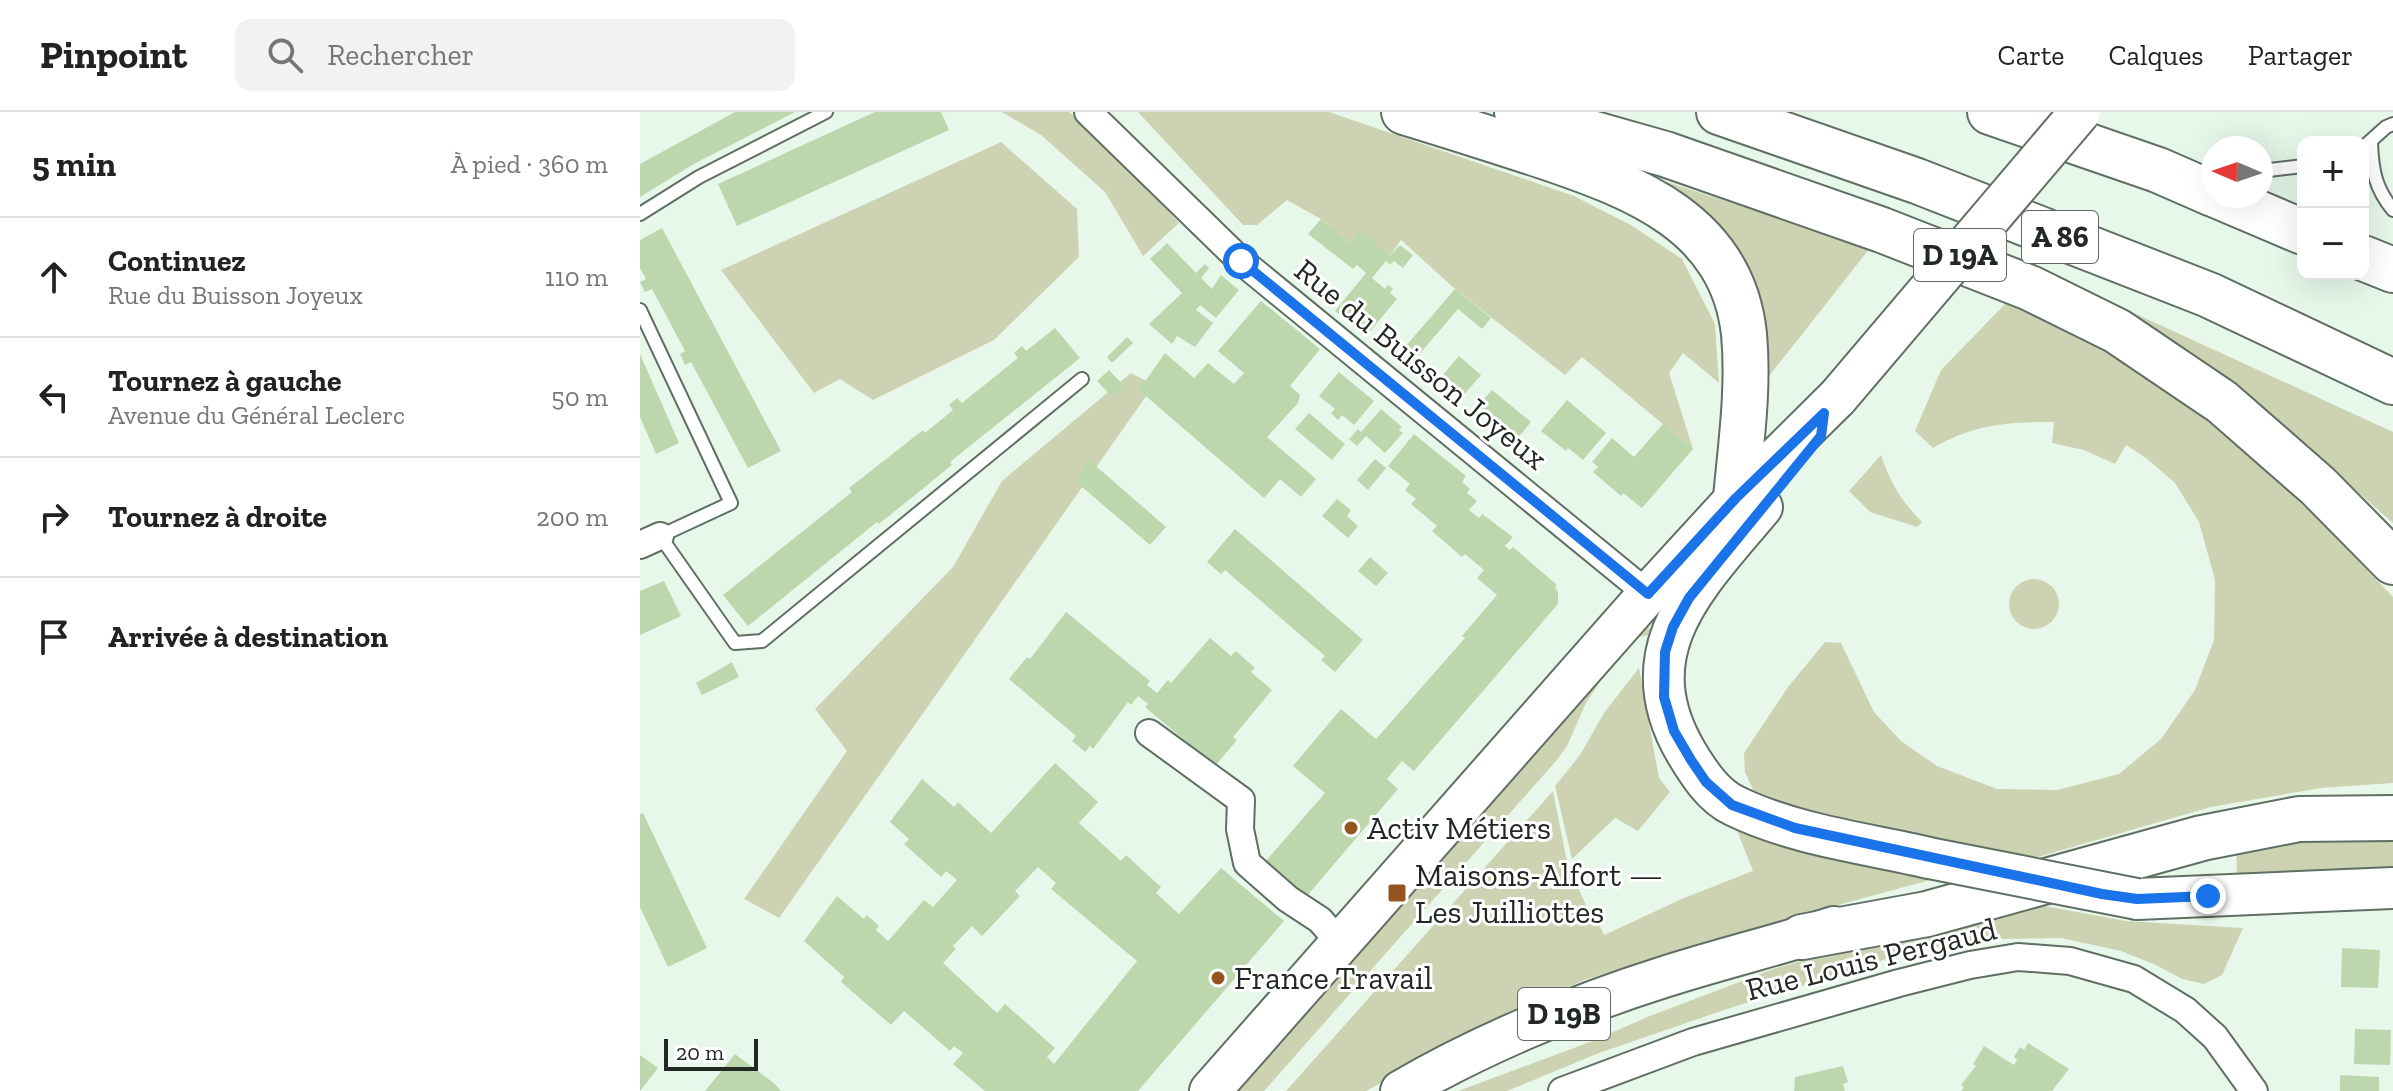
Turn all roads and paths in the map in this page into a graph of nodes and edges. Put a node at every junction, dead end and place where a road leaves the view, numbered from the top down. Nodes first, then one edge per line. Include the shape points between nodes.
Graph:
1 (826, 112) edge
2 (1088, 112) edge
3 (1404, 112) edge
4 (1517, 112) edge
5 (1719, 112) edge
6 (1990, 112) edge
7 (2080, 112) edge
8 (2393, 124) edge
9 (2369, 142) edge
10 (2369, 153) edge
11 (2297, 167) edge
12 (2273, 170) edge
13 (2197, 183) edge
14 (2393, 210) edge
15 (640, 214) edge
16 (2297, 229) edge
17 (2369, 260) edge
18 (2393, 270) edge
19 (640, 310) edge
20 (1082, 379) dead end
21 (2393, 382) edge
22 (1831, 405) junction
23 (1736, 498) junction
24 (650, 541) edge
25 (2393, 562) edge
26 (1648, 594) junction
27 (1149, 733) dead end
28 (2393, 797) edge
29 (2393, 818) edge
30 (2393, 888) edge
31 (1802, 937) junction
32 (1341, 944) junction
33 (1210, 1091) edge
34 (1401, 1091) edge
35 (1562, 1091) edge
36 (2254, 1091) edge

1 - 15 lane via 699,177
2 - 26 street, Rue du Buisson Joyeux via 1241,261
3 - 23 highway via 1585,170 1639,193 1696,233 1720,262 1744,332
4 - 25 highway via 1665,154 1882,230 2030,288 2105,325 2222,402 2318,486
5 - 21 highway, A 86 via 1917,181 2209,295
6 - 13 highway
7 - 22 main road, D 19A, bridge
8 - 9 lane
10 - 14 lane via 2380,194
11 - 12 lane
13 - 16 highway
17 - 18 highway
19 - 24 lane via 731,503
20 - 24 lane via 762,641 735,643
22 - 23 main road, D 19A
22 - 30 main road, bridge via 1821,436 1689,598 1665,652 1664,697 1674,731 1706,782 1732,805 1795,828 2137,899
23 - 26 main road, D 19A
26 - 32 main road, D 19A
27 - 32 street via 1241,800 1247,863 1320,920
28 - 31 main road, D 19B via 2204,819
29 - 31 highway via 2299,819 2202,838 1927,914
31 - 34 main road, D 19B via 1582,1006 1434,1071
32 - 33 main road, D 19A
35 - 36 street, Rue Louis Pergaud via 1706,1038 1899,983 2018,957 2070,961 2134,979 2185,1010 2215,1037

